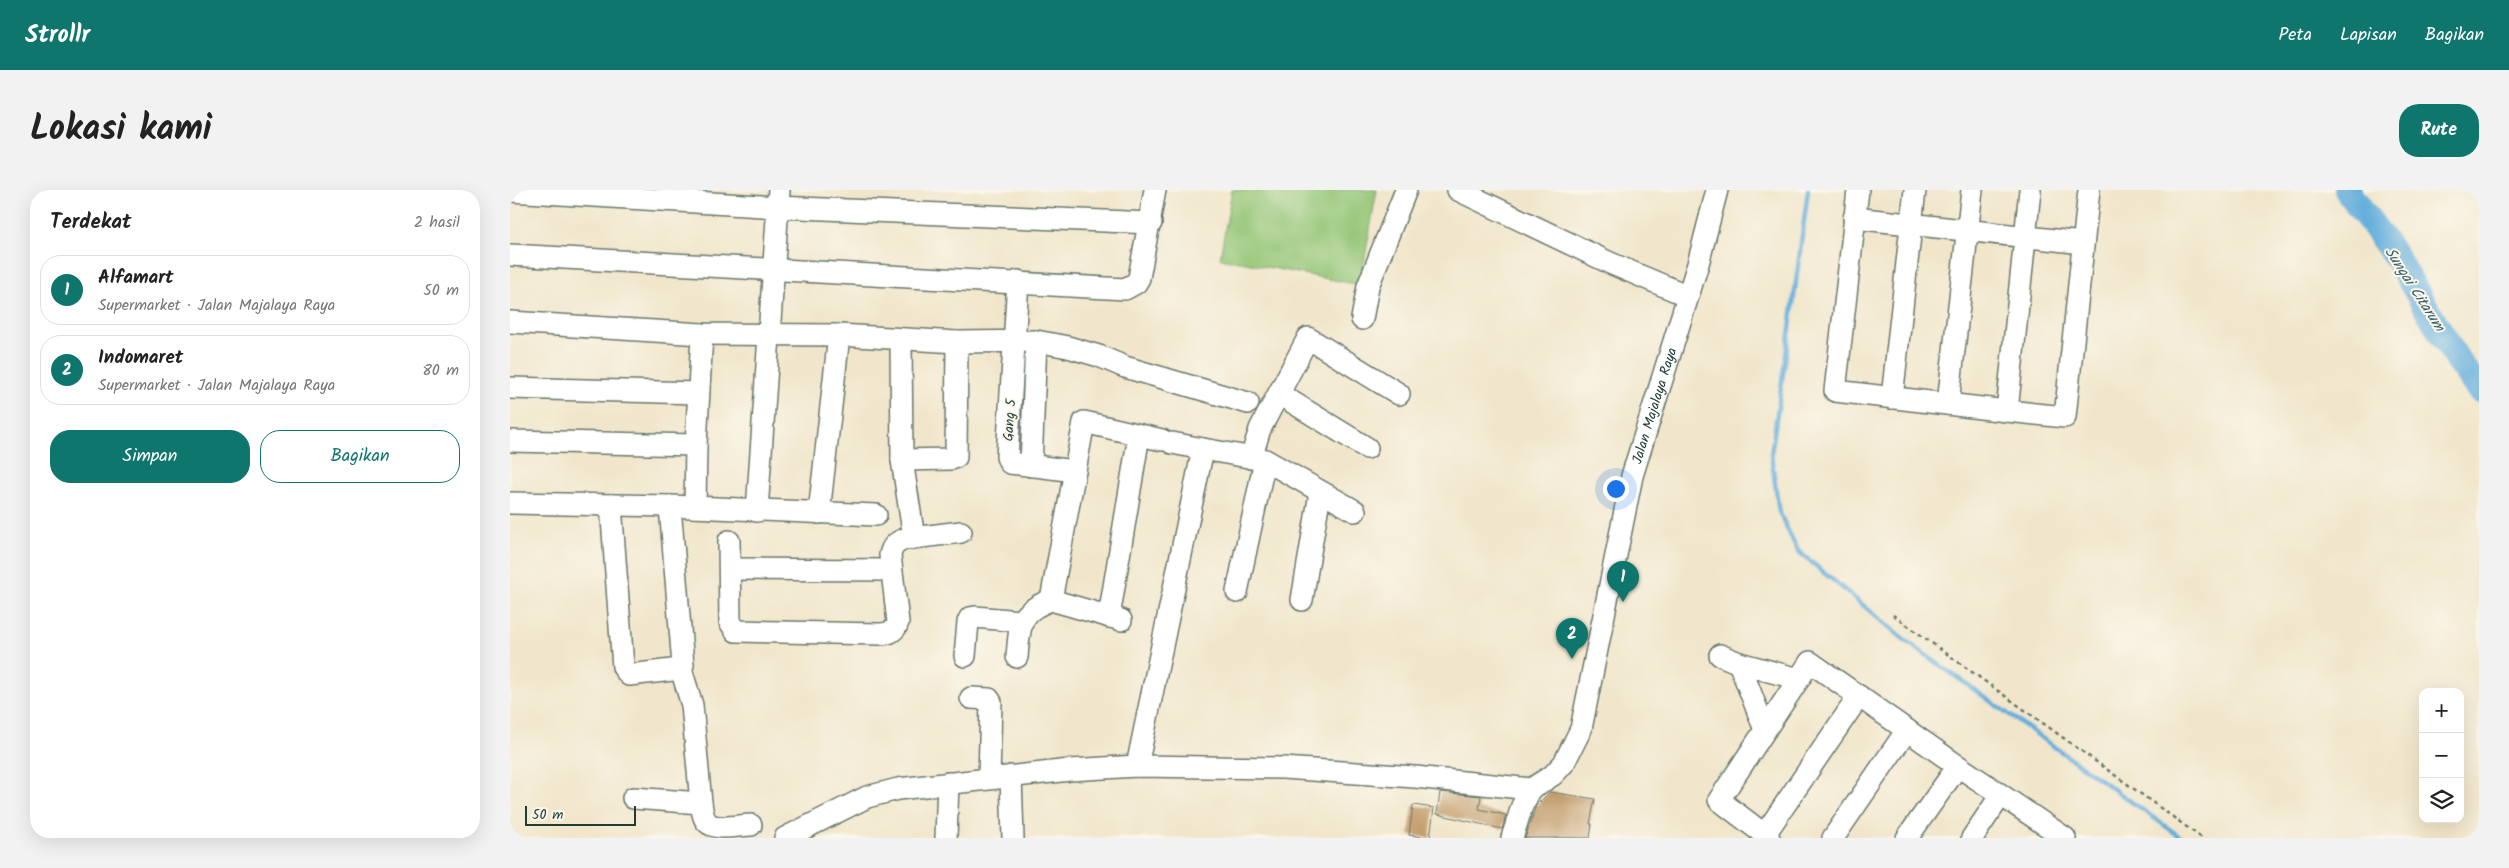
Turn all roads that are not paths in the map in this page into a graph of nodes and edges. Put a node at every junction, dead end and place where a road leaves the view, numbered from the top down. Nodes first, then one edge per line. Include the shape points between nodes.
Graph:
1 (1155, 190) edge
2 (1406, 190) edge
3 (1458, 190) edge
4 (1717, 190) edge
5 (1858, 190) edge
6 (1915, 190) edge
7 (1972, 190) edge
8 (2030, 190) edge
9 (2089, 190) edge
10 (510, 191) edge
11 (778, 198) edge
12 (1854, 218) junction
13 (1151, 223) junction
14 (1911, 224) junction
15 (1968, 230) junction
16 (2026, 237) junction
17 (2083, 243) junction
18 (510, 255) edge
19 (773, 268) junction
20 (1018, 281) junction
21 (1688, 296) junction
22 (1362, 319) dead end
23 (510, 322) edge
24 (702, 334) junction
25 (768, 334) junction
26 (839, 335) junction
27 (901, 340) junction
28 (1015, 341) junction
29 (1036, 341) junction
30 (957, 342) junction
31 (510, 388) edge
32 (698, 392) junction
33 (1279, 394) junction
34 (1398, 394) dead end
35 (1892, 398) junction
36 (1248, 403) dead end
37 (1948, 404) junction
38 (2007, 411) junction
39 (1139, 435) junction
40 (510, 441) edge
41 (696, 445) junction
42 (1367, 448) dead end
43 (1203, 449) junction
44 (1258, 459) junction
45 (902, 460) junction
46 (1031, 466) junction
47 (1075, 471) junction
48 (1320, 493) junction
49 (510, 503) edge
50 (611, 505) junction
51 (670, 506) junction
52 (694, 507) junction
53 (757, 511) junction
54 (1355, 511) dead end
55 (819, 513) junction
56 (876, 515) dead end
57 (961, 532) dead end
58 (914, 538) junction
59 (729, 541) dead end
60 (730, 569) junction
61 (891, 570) junction
62 (1237, 592) dead end
63 (1051, 600) junction
64 (1302, 600) dead end
65 (1020, 621) junction
66 (1720, 655) dead end
67 (966, 656) dead end
68 (1017, 657) dead end
69 (1739, 663) junction
70 (680, 669) junction
71 (1799, 679) junction
72 (1859, 696) junction
73 (971, 698) dead end
74 (1765, 730) junction
75 (1906, 730) junction
76 (1138, 766) junction
77 (1958, 766) junction
78 (1011, 776) junction
79 (989, 778) junction
80 (948, 784) junction
81 (1531, 789) junction
82 (2002, 795) junction
83 (633, 798) dead end
84 (701, 803) junction
85 (825, 817) junction
86 (751, 825) dead end
87 (2052, 834) edge
88 (1767, 836) edge
89 (784, 838) edge
90 (823, 838) edge
91 (946, 838) edge
92 (1013, 838) edge
93 (1512, 838) edge
94 (1833, 838) edge
95 (1907, 838) edge
96 (1972, 838) edge

1 - 13 street
2 - 22 street via 1368,286
3 - 21 street via 1610,263
4 - 21 street, Jalan Majalaya Raya
5 - 12 street
6 - 14 street
7 - 15 street
8 - 16 street
9 - 17 street
10 - 11 street
11 - 13 street
11 - 19 street
12 - 14 street
12 - 35 street via 1835,391
13 - 20 street via 1139,278 1131,287 1119,289
14 - 15 street
14 - 35 street
15 - 16 street
15 - 37 street
16 - 17 street
16 - 38 street
17 - 38 street via 2065,417
18 - 19 street
19 - 20 street
19 - 25 street
20 - 28 street
21 - 81 street, Jalan Majalaya Raya via 1632,476 1581,729 1564,763 1553,775
23 - 24 street
24 - 25 street
24 - 32 street
25 - 26 street
25 - 53 street
26 - 27 street
26 - 55 street
27 - 30 street
27 - 45 street
28 - 29 street
28 - 30 street
28 - 46 street, Gang 5 via 1007,457 1010,463
29 - 36 street via 1099,356
29 - 46 street
30 - 45 street via 956,456 951,460
31 - 32 street
32 - 41 street
33 - 34 street via 1308,338
33 - 42 street
33 - 44 street via 1260,429
35 - 37 street
37 - 38 street
39 - 43 street
39 - 47 street via 1084,422
39 - 63 street via 1115,619
40 - 41 street
41 - 52 street
43 - 44 street
43 - 76 street
44 - 48 street
44 - 62 street
45 - 58 street
46 - 47 street, Gang 5
47 - 63 street
48 - 54 street
48 - 64 street
49 - 50 street
50 - 51 street
50 - 70 street via 625,672 629,675
51 - 52 street
51 - 70 street via 682,645 683,665
52 - 53 street
53 - 55 street
55 - 56 street
57 - 58 street
58 - 61 street via 898,541 892,547
59 - 60 street
60 - 61 street
60 - 61 street via 730,622 736,631 880,634 892,631 898,622
63 - 65 street via 1033,608
65 - 67 street via 970,618
65 - 68 street
66 - 69 street
69 - 71 street
69 - 74 street
70 - 84 street via 692,705
71 - 72 street via 1810,662
71 - 74 street
72 - 75 street
72 - 88 street
73 - 79 street via 991,702
74 - 88 street via 1719,800
75 - 77 street
75 - 94 street
76 - 78 street
76 - 81 street via 1283,768
77 - 82 street
77 - 95 street
78 - 79 street
78 - 92 street
79 - 80 street
80 - 85 street via 883,792
80 - 91 street
81 - 93 street
82 - 87 street
82 - 96 street
83 - 84 street
84 - 86 street via 709,824
85 - 89 street
85 - 90 street

